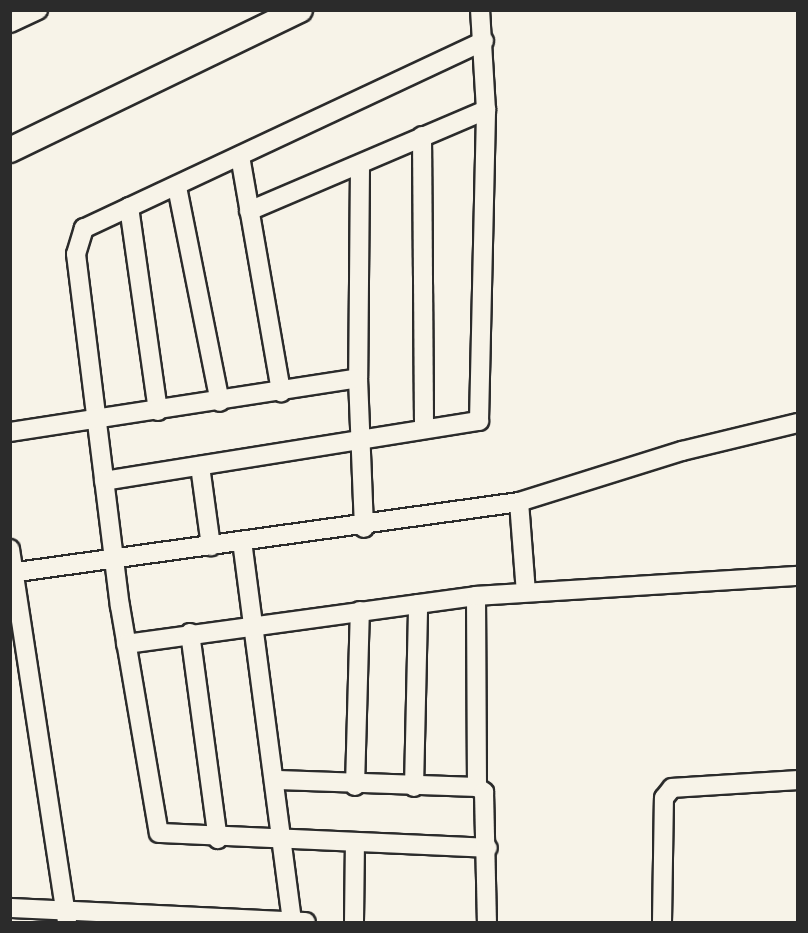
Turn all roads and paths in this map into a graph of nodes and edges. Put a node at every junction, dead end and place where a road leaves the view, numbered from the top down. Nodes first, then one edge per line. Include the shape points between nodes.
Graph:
1 (38, 10) edge
2 (300, 10) edge
3 (480, 10) edge
4 (271, 18) edge
5 (10, 23) edge
6 (484, 41) junction
7 (486, 110) junction
8 (422, 136) junction
9 (10, 150) edge
10 (240, 156) junction
11 (360, 167) junction
12 (177, 187) junction
13 (129, 207) junction
14 (249, 212) junction
15 (358, 378) junction
16 (280, 392) junction
17 (220, 402) junction
18 (159, 411) junction
19 (95, 420) junction
20 (798, 423) edge
21 (424, 429) junction
22 (10, 432) edge
23 (362, 442) junction
24 (200, 466) junction
25 (104, 481) junction
26 (519, 502) junction
27 (364, 528) junction
28 (242, 541) junction
29 (211, 546) junction
30 (10, 549) edge
31 (113, 556) junction
32 (12, 572) edge
33 (798, 576) edge
34 (526, 592) junction
35 (476, 596) junction
36 (418, 604) junction
37 (360, 611) junction
38 (256, 622) junction
39 (190, 633) junction
40 (126, 644) junction
41 (278, 780) junction
42 (798, 780) edge
43 (355, 786) junction
44 (414, 787) junction
45 (477, 787) junction
46 (218, 839) junction
47 (284, 843) junction
48 (355, 845) junction
49 (488, 848) junction
50 (10, 908) edge
51 (66, 915) edge
52 (184, 919) edge
53 (234, 920) edge
54 (284, 922) edge
55 (306, 922) edge
56 (354, 922) edge
57 (487, 922) edge
58 (662, 922) edge

1 - 5 street
2 - 4 street
3 - 6 street
4 - 9 street
6 - 7 street
6 - 10 street
7 - 8 street
7 - 21 street via 482,415 473,425
8 - 11 street
8 - 21 street
10 - 12 street
10 - 14 street
11 - 14 street
11 - 15 street
12 - 13 street
12 - 17 street
13 - 18 street
13 - 19 street via 84,228 76,242
14 - 16 street
15 - 16 street
15 - 23 street
16 - 17 street
17 - 18 street
18 - 19 street
19 - 22 street
19 - 25 street
20 - 26 street via 682,451
21 - 23 street
23 - 24 street
23 - 27 street
24 - 25 street
24 - 29 street
25 - 31 street
26 - 27 street
26 - 34 street
27 - 28 street
28 - 29 street
28 - 38 street
29 - 31 street
30 - 32 street
31 - 32 street
31 - 40 street
32 - 51 street
33 - 34 street
34 - 35 street
35 - 36 street
35 - 45 street
36 - 37 street
36 - 44 street
37 - 38 street
37 - 43 street
38 - 39 street
38 - 41 street
39 - 40 street
39 - 46 street
40 - 46 street via 159,833
41 - 43 street
41 - 47 street
42 - 58 street via 672,788 664,798
43 - 44 street
44 - 45 street
45 - 49 street via 488,799
46 - 47 street
47 - 48 street
47 - 54 street
48 - 49 street
48 - 56 street
49 - 57 street
50 - 51 street
51 - 52 street
52 - 53 street
53 - 54 street
54 - 55 street

